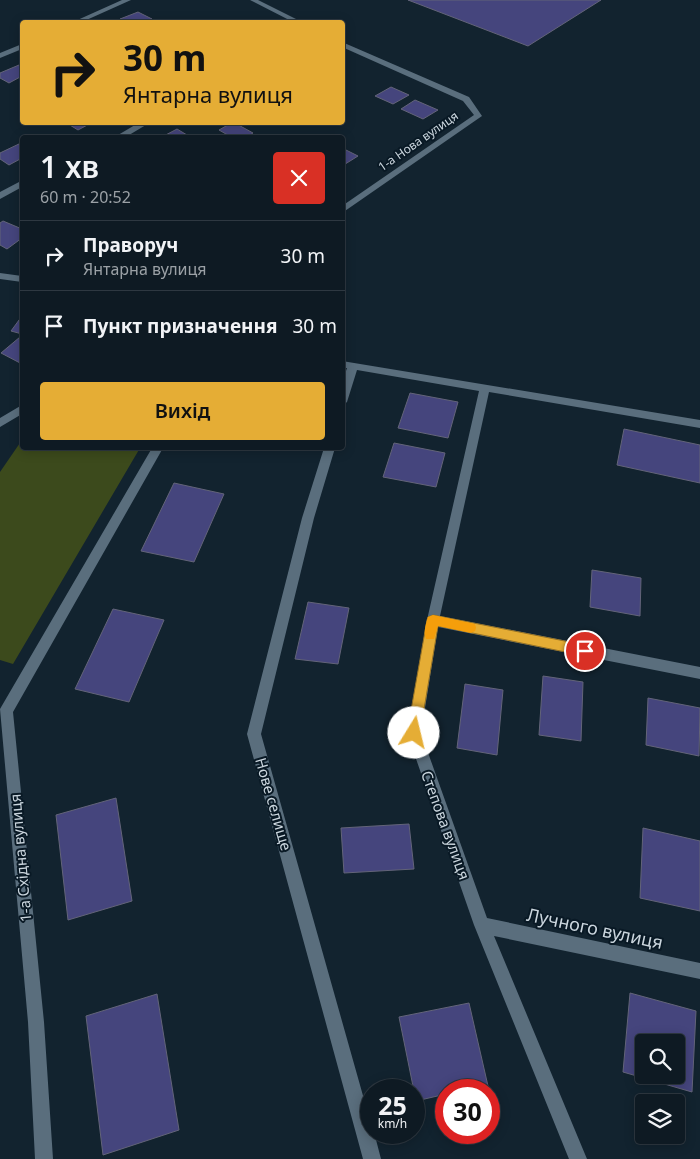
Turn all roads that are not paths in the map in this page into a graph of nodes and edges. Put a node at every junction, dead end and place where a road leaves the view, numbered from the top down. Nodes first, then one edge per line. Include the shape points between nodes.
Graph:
1 (128, 0) edge
2 (253, 0) edge
3 (81, 20) edge
4 (294, 20) edge
5 (345, 45) edge
6 (20, 47) edge
7 (0, 56) edge
8 (141, 125) edge
9 (123, 135) edge
10 (20, 185) edge
11 (0, 196) edge
12 (345, 208) edge
13 (0, 276) edge
14 (20, 279) edge
15 (348, 365) edge
16 (345, 384) edge
17 (485, 388) junction
18 (20, 410) edge
19 (0, 422) edge
20 (700, 424) edge
21 (156, 450) edge
22 (328, 450) edge
23 (433, 620) junction
24 (700, 674) edge
25 (482, 925) junction
26 (700, 971) edge
27 (44, 1159) edge
28 (372, 1159) edge
29 (578, 1159) edge

1 - 3 street
2 - 4 street
5 - 12 street, 1-а Нова вулиця via 466,99 478,116
6 - 7 street
8 - 9 street
10 - 11 street
13 - 14 street
15 - 16 street
15 - 17 street
17 - 20 street
17 - 23 street, Степова вулиця
18 - 19 street
21 - 27 street, 1-а Східна вулиця via 6,711 36,1022
22 - 28 street, Нове селище via 308,518 254,734
23 - 24 street
23 - 25 street, Степова вулиця via 414,733
25 - 26 street, Лучного вулиця
25 - 29 street, Степова вулиця

